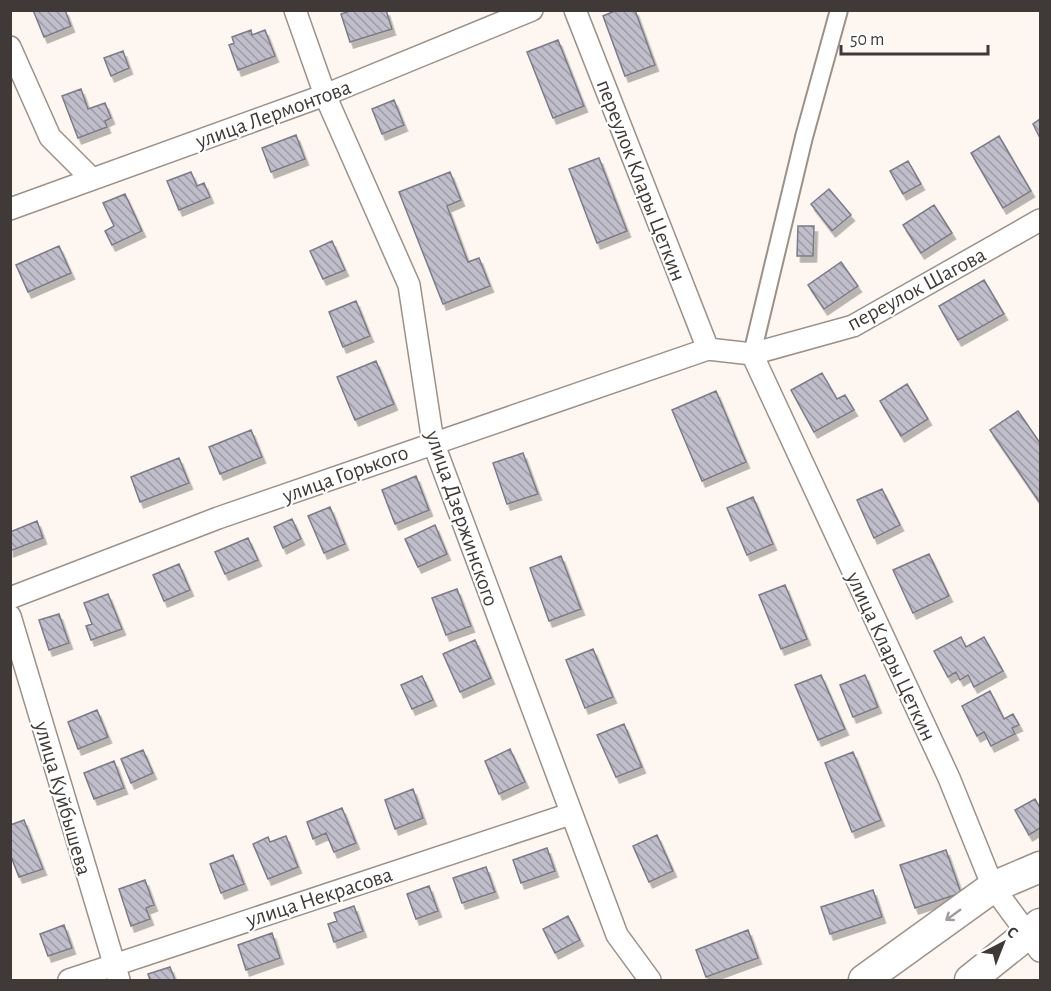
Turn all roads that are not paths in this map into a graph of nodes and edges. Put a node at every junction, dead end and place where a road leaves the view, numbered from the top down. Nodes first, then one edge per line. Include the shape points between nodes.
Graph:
1 (295, 10) edge
2 (532, 10) edge
3 (575, 10) edge
4 (839, 10) edge
5 (10, 47) edge
6 (325, 95) junction
7 (92, 179) junction
8 (10, 209) edge
9 (1041, 220) edge
10 (708, 349) junction
11 (752, 354) junction
12 (433, 442) junction
13 (10, 598) edge
14 (10, 616) edge
15 (570, 814) junction
16 (1041, 867) edge
17 (993, 887) junction
18 (1036, 937) edge
19 (116, 972) edge
20 (69, 981) edge
21 (650, 981) edge
22 (864, 981) edge
23 (970, 981) edge

1 - 6 street, улица Дзержинского
2 - 6 street, улица Лермонтова
3 - 10 street, переулок Клары Цеткин
4 - 11 street
5 - 7 street via 50,136
6 - 7 street, улица Лермонтова
6 - 12 street, улица Дзержинского via 409,285
7 - 8 street, улица Лермонтова
9 - 11 street, переулок Шагова via 853,326
10 - 11 street, улица Горького
10 - 12 street, улица Горького
11 - 17 street, улица Клары Цеткин via 949,778
12 - 13 street, улица Горького via 218,518
12 - 15 street, улица Дзержинского
14 - 19 street, улица Куйбышева
15 - 19 street, улица Некрасова
15 - 21 street, улица Дзержинского via 617,935
16 - 17 main road
17 - 18 street, улица Клары Цеткин
17 -> 22 main road
18 - 23 main road
19 - 20 street, улица Некрасова

